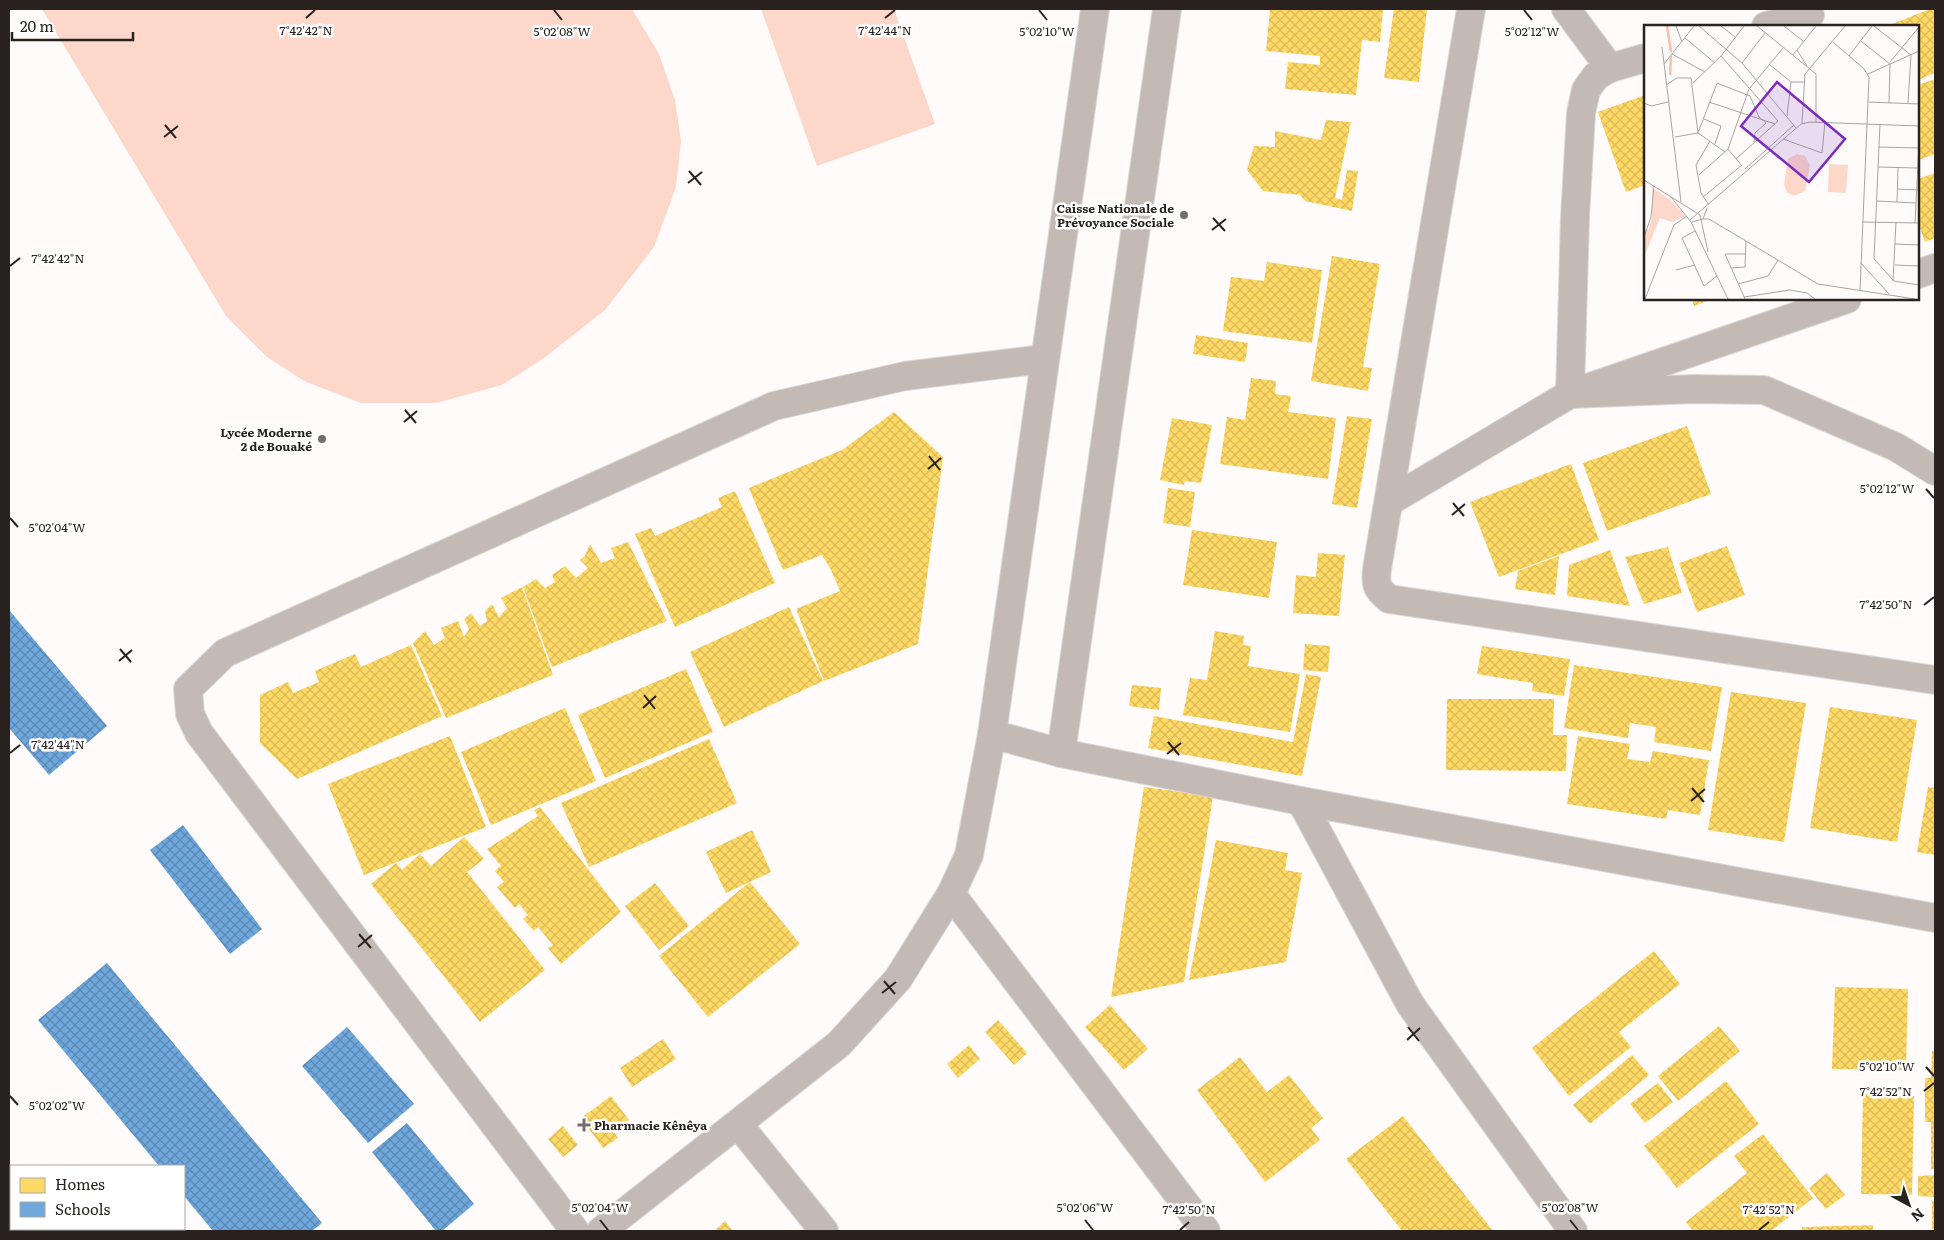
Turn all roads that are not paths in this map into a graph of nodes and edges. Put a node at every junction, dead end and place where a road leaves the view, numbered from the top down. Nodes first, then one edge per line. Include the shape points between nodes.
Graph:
1 (1095, 9) edge
2 (1167, 9) edge
3 (1471, 9) edge
4 (1566, 9) edge
5 (1810, 14) dead end
6 (1770, 25) edge
7 (1644, 58) edge
8 (1610, 68) junction
9 (1935, 268) edge
10 (1919, 274) edge
11 (1844, 300) edge
12 (1044, 359) junction
13 (1570, 394) junction
14 (1935, 471) edge
15 (1390, 501) junction
16 (1935, 680) edge
17 (992, 734) junction
18 (1061, 753) junction
19 (1302, 801) junction
20 (951, 894) junction
21 (1935, 918) edge
22 (738, 1124) junction
23 (575, 1231) edge
24 (601, 1231) edge
25 (824, 1231) edge
26 (1206, 1231) edge
27 (1574, 1231) edge

1 - 12 street
2 - 18 street
3 - 15 street
4 - 8 street
5 - 6 street
7 - 8 street
8 - 13 street via 1596,76 1586,90 1581,112
9 - 10 street
11 - 13 street
12 - 17 street
12 - 23 street via 905,376 774,406 225,652 188,689 190,714 199,734
13 - 14 street via 1764,390 1896,447
13 - 15 street
15 - 16 street via 1376,582 1389,599
17 - 18 street
17 - 20 street via 969,855
18 - 19 street
19 - 21 street
19 - 27 street via 1410,1004
20 - 22 street via 898,978 838,1044
20 - 26 street
22 - 24 street
22 - 25 street

